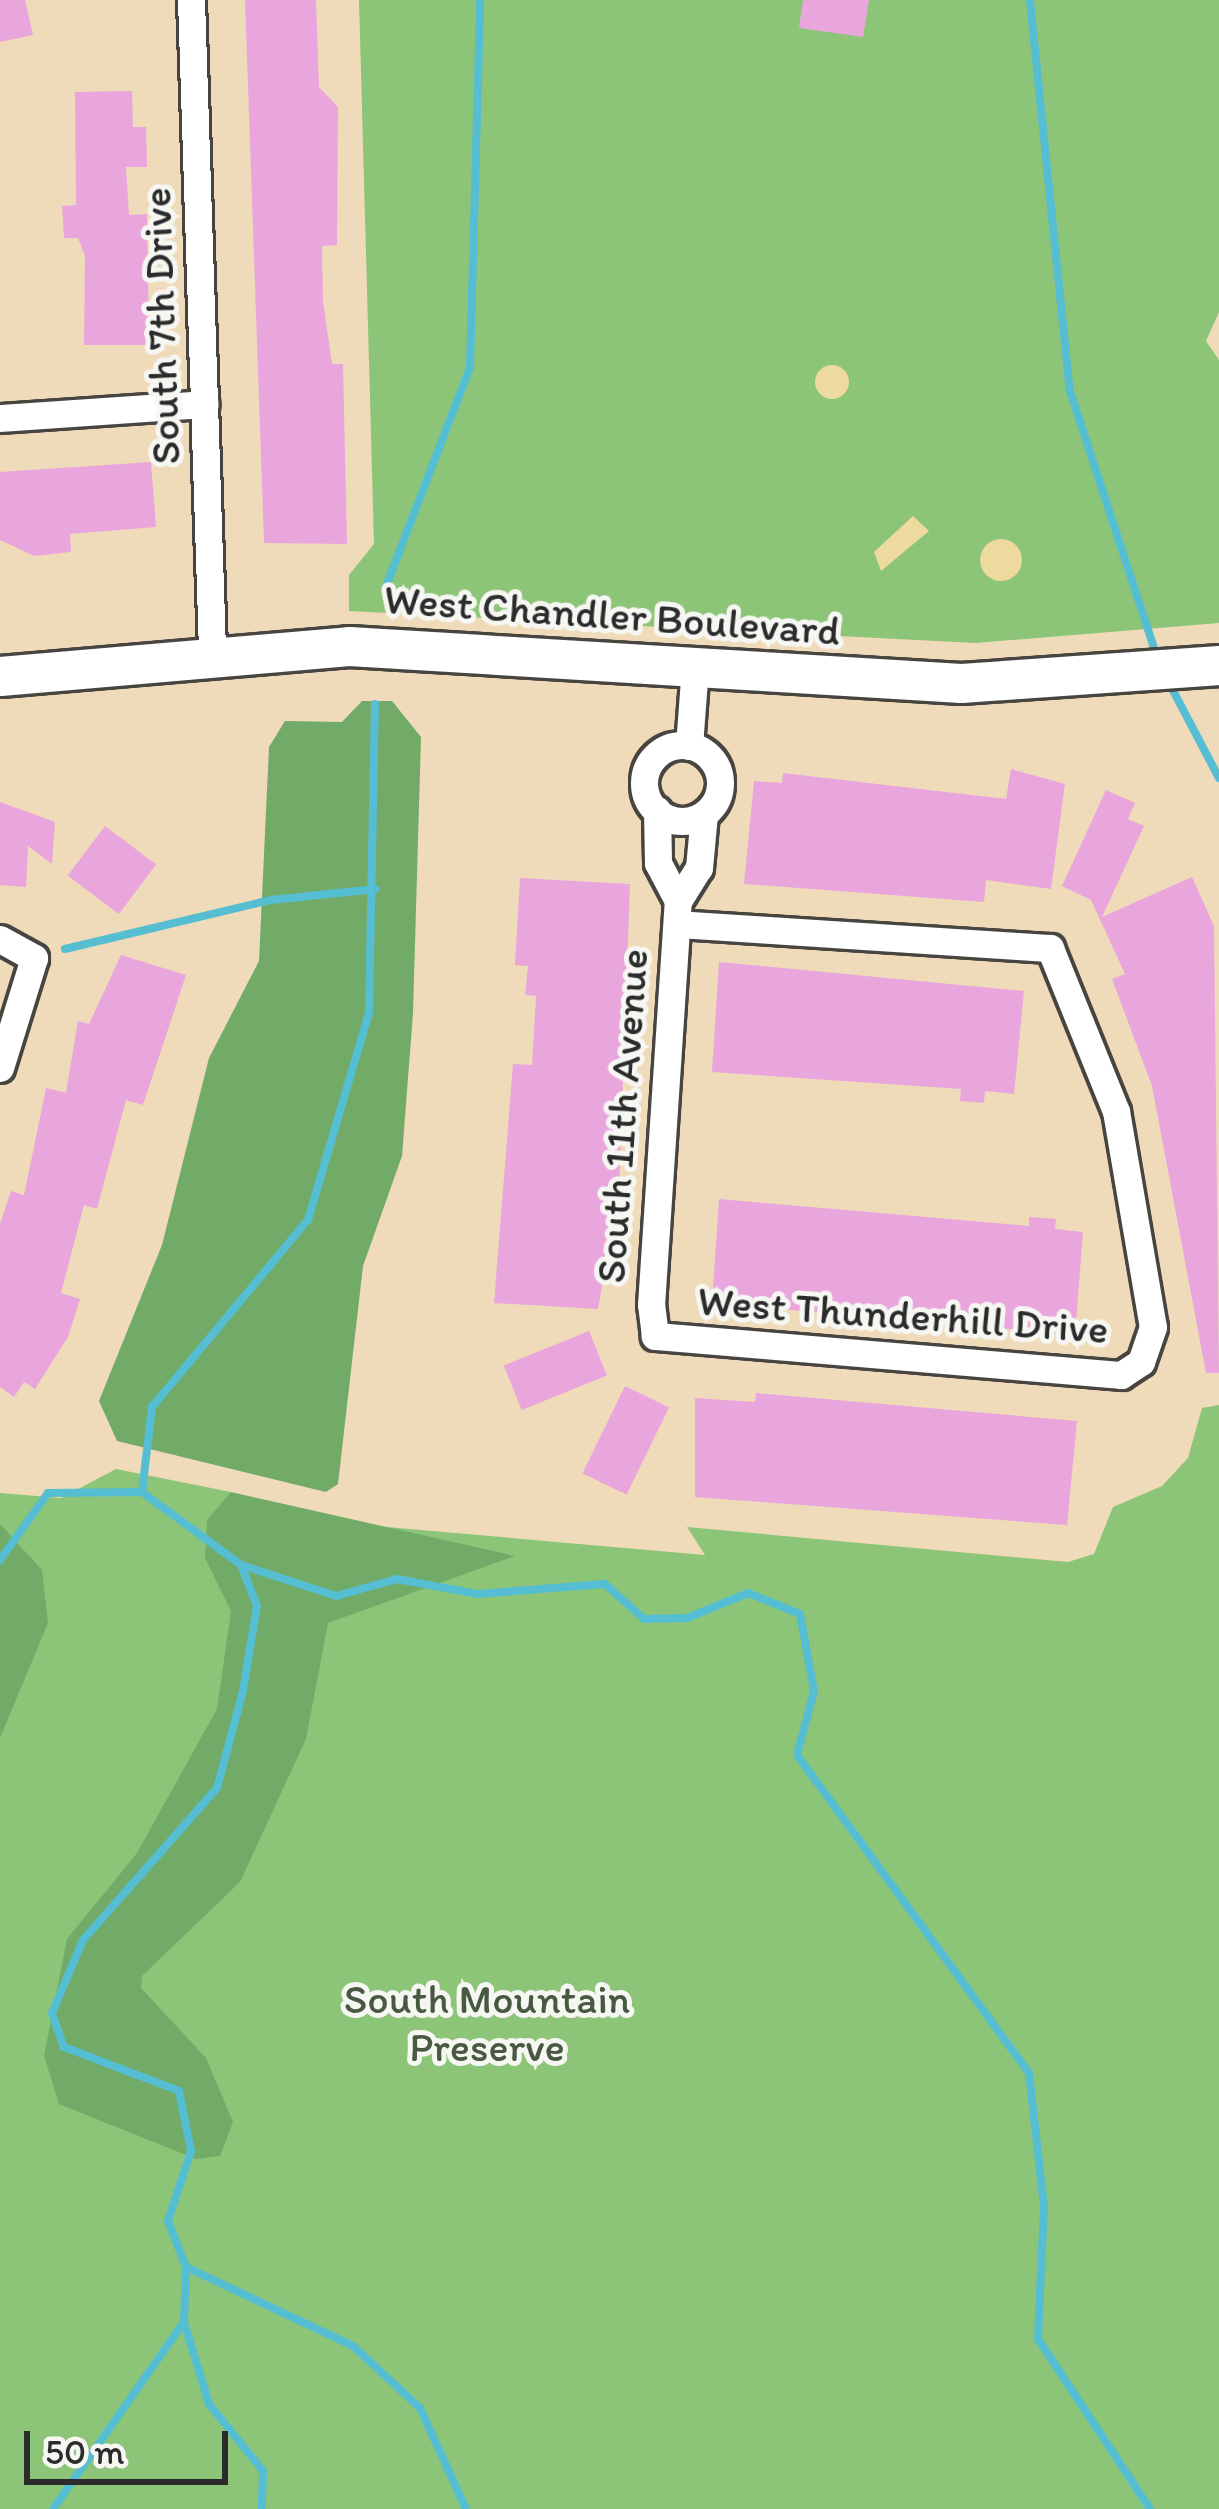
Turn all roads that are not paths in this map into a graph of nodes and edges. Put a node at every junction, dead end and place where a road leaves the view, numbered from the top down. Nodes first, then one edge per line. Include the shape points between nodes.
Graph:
1 (191, 0) edge
2 (205, 404) junction
3 (0, 418) edge
4 (212, 650) junction
5 (1214, 666) edge
6 (695, 667) junction
7 (0, 676) edge
8 (689, 746) junction
9 (657, 810) junction
10 (704, 814) junction
11 (677, 912) junction
12 (0, 939) edge
13 (0, 1068) edge
14 (655, 1336) joint

1 - 2 street, South 7th Drive
2 - 3 street
2 - 4 street, South 7th Drive
4 - 6 main road, West Chandler Boulevard via 389,647
4 - 7 main road, West Chandler Boulevard
5 - 6 main road, West Chandler Boulevard via 962,683
6 - 8 street
8 - 9 street, South 11th Avenue via 649,766
8 - 10 street, South 11th Avenue via 719,774
9 - 10 street
9 - 11 street, South 11th Avenue via 658,863
10 - 11 street, South 11th Avenue via 698,868
11 - 14 street, South 11th Avenue
11 - 14 street, West Thunderhill Drive via 1039,942 1056,955 1116,1111 1153,1327 1142,1362 1121,1375
12 - 13 street via 34,958

